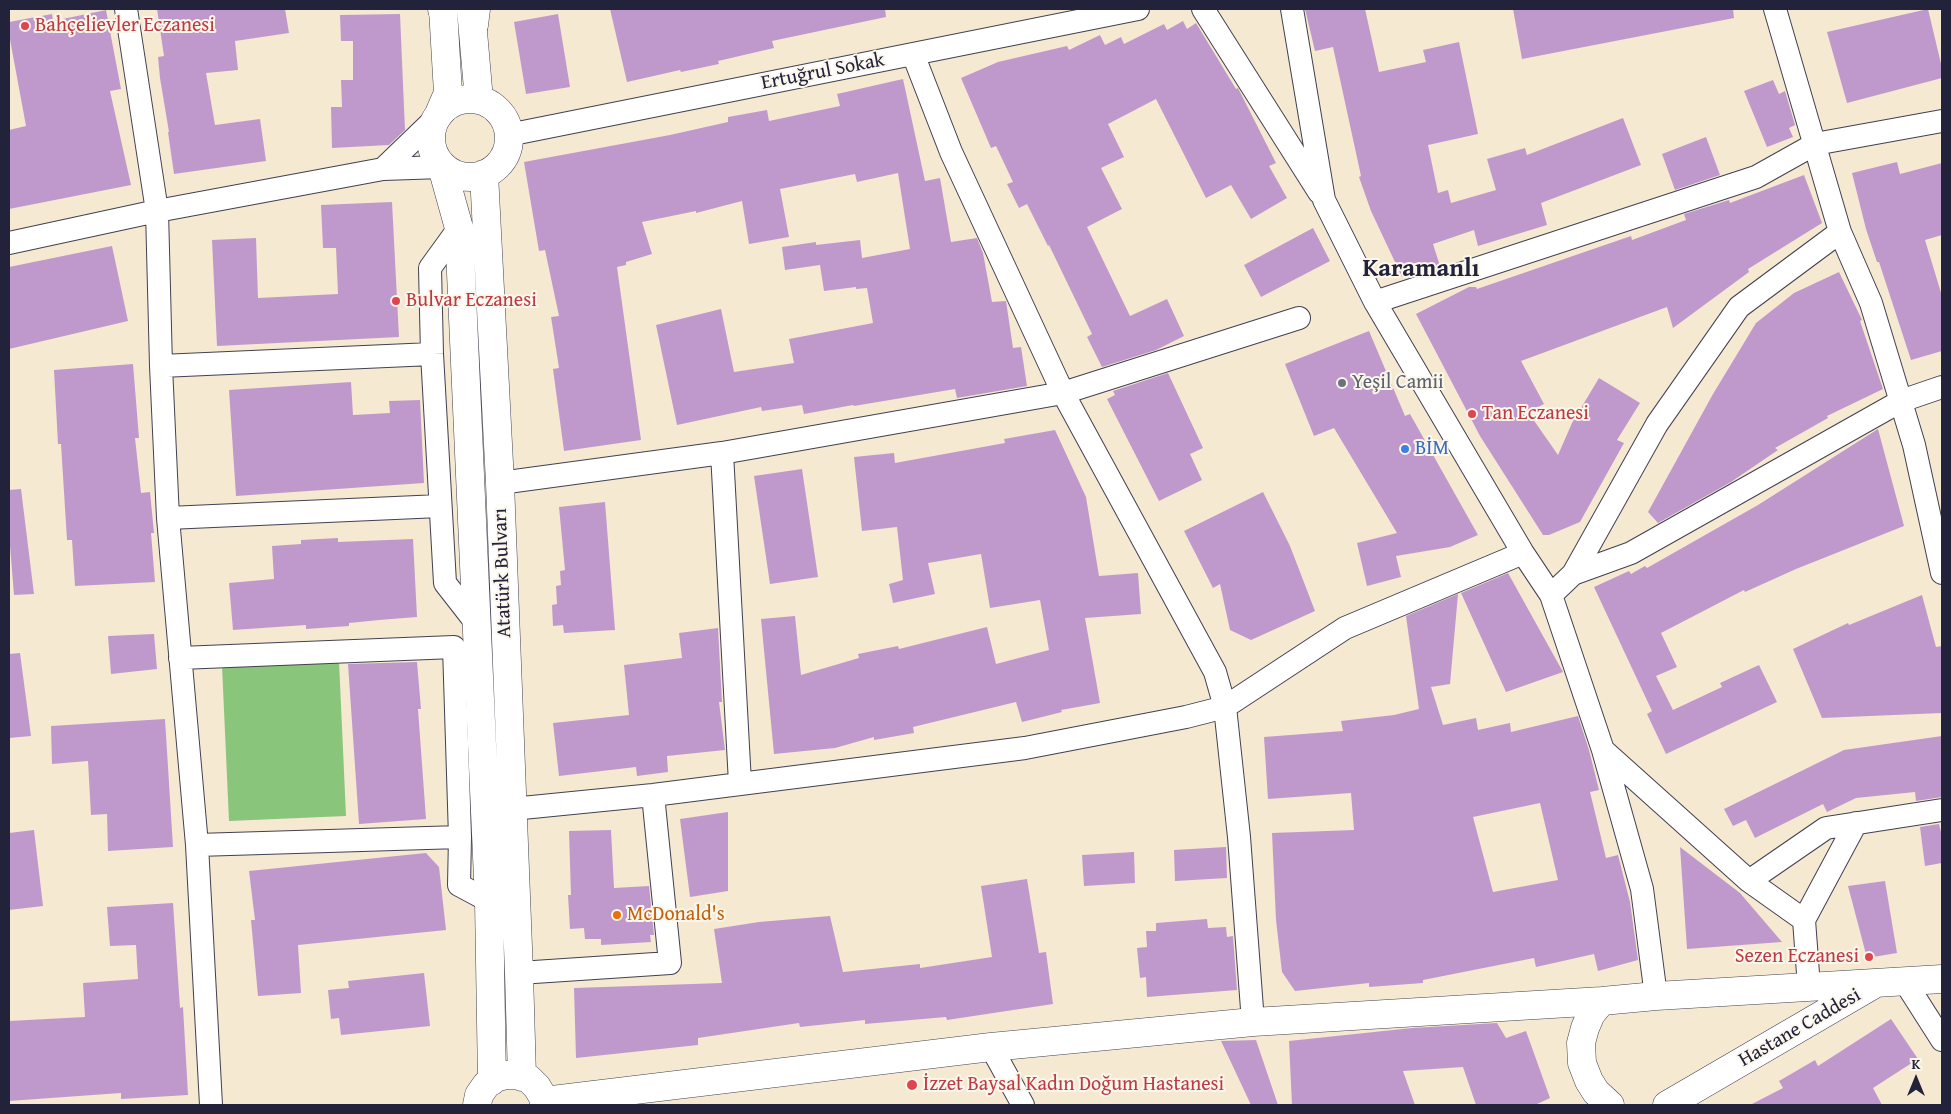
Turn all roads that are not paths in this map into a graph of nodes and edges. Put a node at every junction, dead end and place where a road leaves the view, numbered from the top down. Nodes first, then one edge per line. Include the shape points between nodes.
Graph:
1 (126, 9) edge
2 (1138, 9) edge
3 (1203, 9) edge
4 (1292, 9) edge
5 (1775, 9) edge
6 (443, 10) edge
7 (474, 14) edge
8 (913, 54) junction
9 (480, 100) junction
10 (438, 116) junction
11 (1942, 121) edge
12 (508, 135) junction
13 (1815, 144) junction
14 (442, 167) junction
15 (383, 169) junction
16 (484, 174) junction
17 (1324, 200) junction
18 (157, 211) junction
19 (459, 228) junction
20 (1840, 232) junction
21 (9, 243) edge
22 (1375, 302) junction
23 (1299, 318) dead end
24 (432, 354) junction
25 (161, 366) junction
26 (1942, 387) edge
27 (1063, 394) junction
28 (1901, 401) junction
29 (722, 452) junction
30 (500, 483) junction
31 (440, 506) junction
32 (168, 518) junction
33 (1522, 553) junction
34 (1942, 570) edge
35 (1573, 574) junction
36 (1551, 595) junction
37 (477, 624) junction
38 (180, 658) junction
39 (1225, 706) junction
40 (1602, 750) junction
41 (740, 783) junction
42 (653, 794) junction
43 (512, 809) junction
44 (1942, 810) edge
45 (1856, 823) junction
46 (460, 837) junction
47 (197, 845) junction
48 (1749, 881) junction
49 (489, 901) junction
50 (1804, 920) junction
51 (520, 973) junction
52 (1942, 980) edge
53 (1905, 982) junction
54 (1876, 984) junction
55 (1808, 987) junction
56 (1656, 996) junction
57 (1602, 1001) junction
58 (1253, 1022) junction
59 (1790, 1034) junction
60 (1942, 1040) edge
61 (991, 1048) junction
62 (522, 1077) junction
63 (492, 1081) junction
64 (544, 1103) edge
65 (211, 1105) edge
66 (477, 1105) edge
67 (1023, 1105) edge
68 (1610, 1105) edge
69 (1668, 1105) edge

1 - 18 street
2 - 8 street, Ertuğrul Sokak
3 - 17 street
4 - 17 street
5 - 13 street
6 - 10 main road via 448,92
7 - 9 main road
8 - 12 street, Ertuğrul Sokak
8 - 27 street via 951,152
9 - 10 main road via 453,102
9 - 12 main road via 501,115
10 - 14 main road via 430,132 430,145
10 - 15 street
11 - 13 street
12 - 16 main road via 506,152 500,164
13 - 20 street
13 - 22 street via 1756,178
14 - 15 street
14 - 16 main road via 465,178
14 - 19 main road, Atatürk Bulvarı
15 - 18 street
16 - 30 main road, Atatürk Bulvarı
17 - 22 street
18 - 21 street
18 - 25 street
19 - 24 street via 430,268
19 - 37 main road, Atatürk Bulvarı
20 - 28 street via 1871,303
20 - 35 street via 1739,307 1657,424
22 - 33 street
23 - 27 street
24 - 25 street
24 - 31 street
25 - 32 street
26 - 28 street
27 - 29 street
27 - 39 street via 1215,672
28 - 34 street
28 - 35 street via 1632,553
29 - 30 street
29 - 41 street
30 - 43 main road, Atatürk Bulvarı
31 - 32 street
31 - 37 street via 445,583
32 - 38 street
33 - 36 street
33 - 39 street via 1345,628
35 - 36 street
36 - 40 street
37 - 49 main road, Atatürk Bulvarı
38 - 46 street via 454,647
38 - 47 street
39 - 41 street via 1186,717 1025,748
39 - 58 street
40 - 48 street
40 - 56 street via 1642,889
41 - 42 street
42 - 43 street
42 - 51 street via 670,963
43 - 51 main road, Atatürk Bulvarı
44 - 45 street
45 - 48 street via 1826,828
45 - 50 street
46 - 47 street
46 - 49 street via 459,885
47 - 65 street
48 - 50 street
49 - 63 main road, Atatürk Bulvarı
50 - 55 street
51 - 62 main road, Atatürk Bulvarı
52 - 53 main road, Hastane Caddesi
53 - 54 main road, Hastane Caddesi
53 - 60 street
54 - 55 main road
54 - 59 main road, Hastane Caddesi
55 - 56 main road
55 - 59 main road via 1807,1008
56 - 57 main road
57 - 58 main road
57 - 68 main road via 1585,1028 1581,1043 1582,1063 1596,1092
58 - 61 main road
59 - 69 main road, Hastane Caddesi
61 - 64 main road
61 - 67 street
62 - 63 main road via 506,1074
62 - 64 main road via 538,1087
63 - 66 main road via 486,1085

